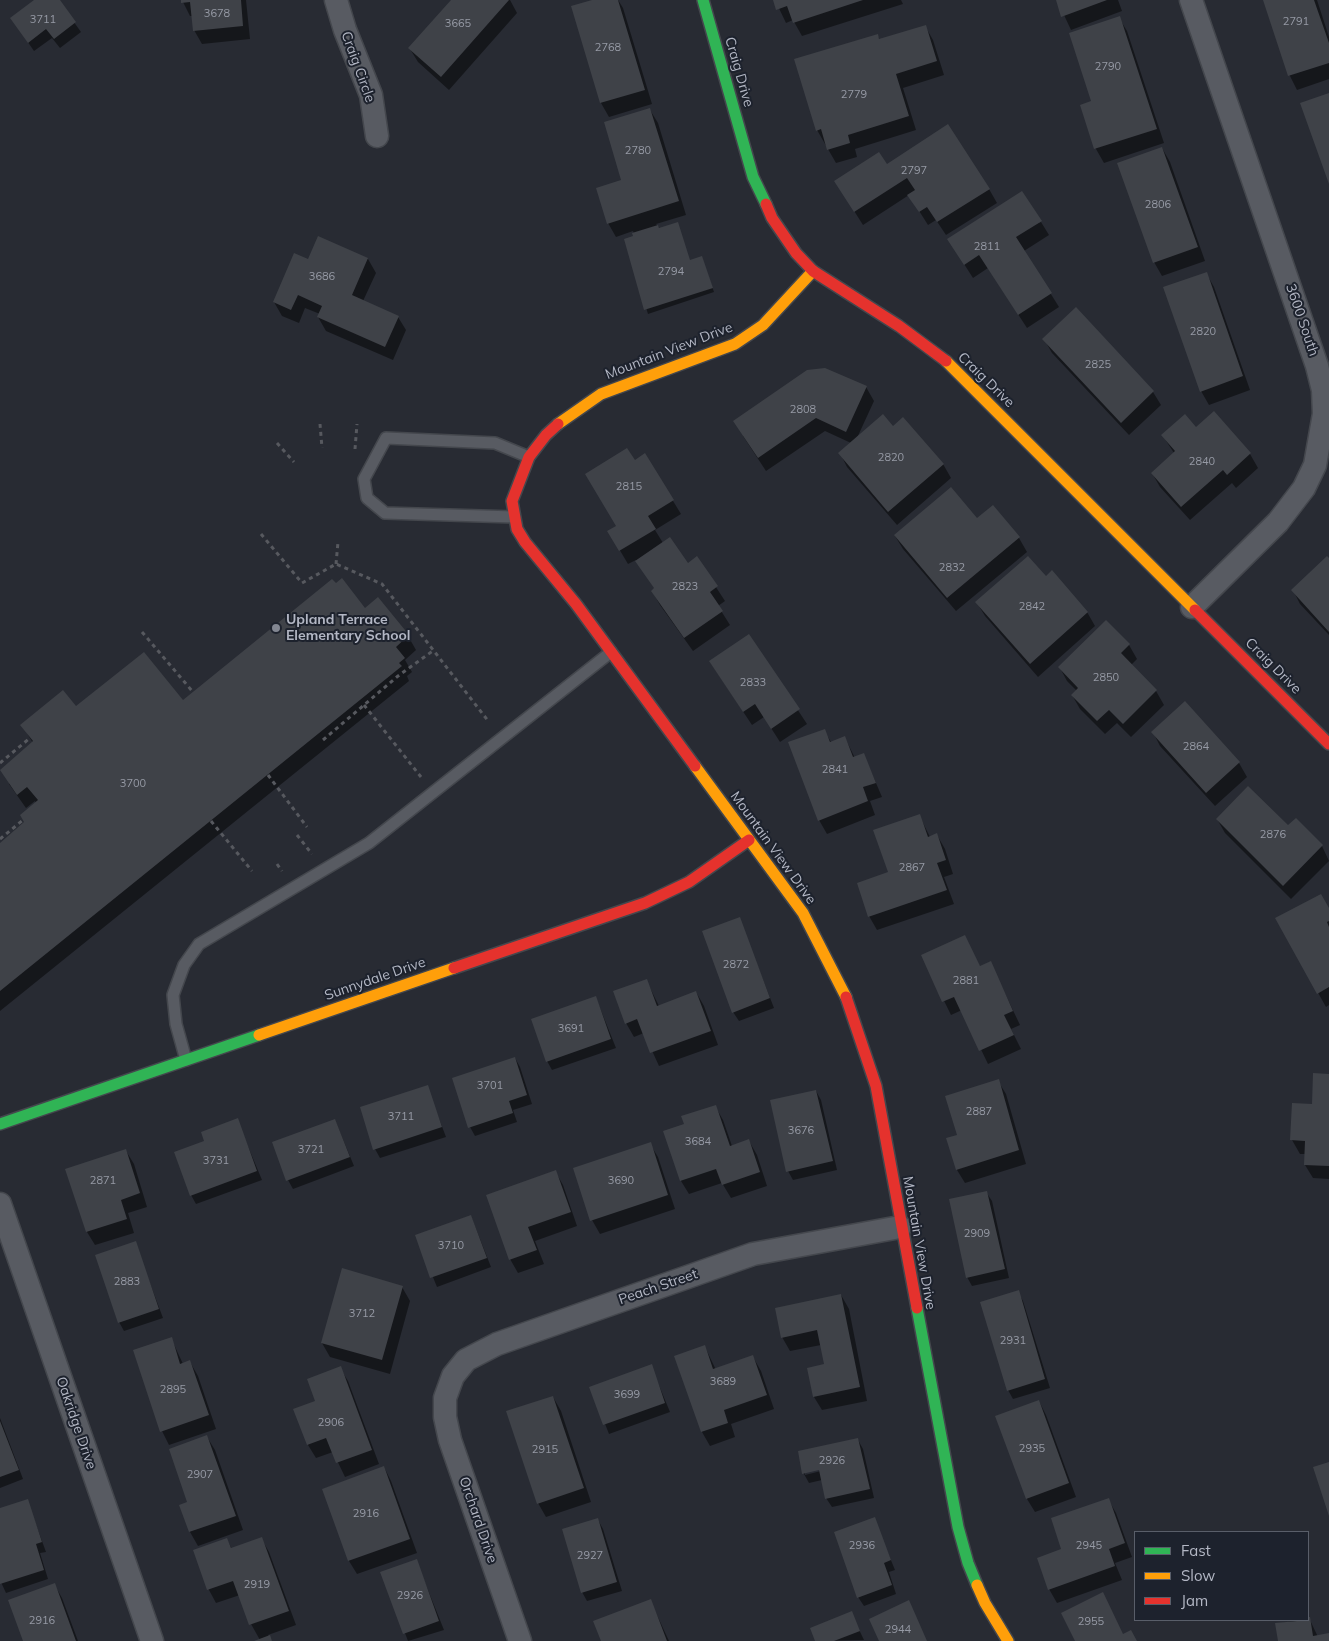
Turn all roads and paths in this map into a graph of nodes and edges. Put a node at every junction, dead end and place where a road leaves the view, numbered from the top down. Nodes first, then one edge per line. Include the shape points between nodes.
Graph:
1 (336, 0) edge
2 (703, 0) edge
3 (1191, 0) edge
4 (377, 136) dead end
5 (813, 272) junction
6 (320, 424) dead end
7 (356, 424) dead end
8 (277, 443) dead end
9 (322, 448) dead end
10 (355, 449) dead end
11 (529, 457) junction
12 (294, 462) dead end
13 (514, 517) junction
14 (261, 534) dead end
15 (338, 542) dead end
16 (336, 564) junction
17 (1192, 607) junction
18 (142, 632) dead end
19 (434, 650) junction
20 (611, 652) junction
21 (193, 692) dead end
22 (364, 705) junction
23 (30, 738) dead end
24 (502, 738) junction
25 (323, 740) dead end
26 (1329, 744) edge
27 (0, 763) edge
28 (268, 775) dead end
29 (433, 792) junction
30 (22, 820) dead end
31 (211, 821) dead end
32 (306, 827) dead end
33 (0, 838) edge
34 (749, 840) junction
35 (252, 871) dead end
36 (186, 1060) junction
37 (0, 1124) edge
38 (0, 1204) edge
39 (900, 1227) junction
40 (445, 1398) joint
41 (152, 1641) edge
42 (520, 1641) edge
43 (1008, 1641) edge

1 - 4 street, Craig Circle via 371,95
2 - 5 street, Craig Drive via 752,177 772,218
3 - 17 street, 3600 South via 1317,366 1324,414 1315,465 1296,501
5 - 11 street, Mountain View Drive via 764,325 735,344 601,394 546,435
5 - 17 street, Craig Drive via 899,326 954,367
6 - 9 path
7 - 10 path
8 - 12 path
11 - 13 street, Mountain View Drive via 512,501
11 - 13 lane via 495,443 386,438 364,479 367,498 385,513
13 - 20 street, Mountain View Drive via 525,542
14 - 16 path via 302,583
15 - 16 path
16 - 19 path via 382,584
17 - 26 street, Craig Drive
18 - 21 path
19 - 22 path
19 - 24 path
20 - 24 lane
20 - 34 street, Mountain View Drive
22 - 25 path
22 - 29 path
23 - 27 path
24 - 29 lane
28 - 32 path
29 - 36 lane via 369,843 199,944 184,965 173,994 176,1024
30 - 33 path
31 - 35 path
34 - 36 street, Sunnydale Drive via 689,882 645,902
34 - 39 street, Mountain View Drive via 803,913 846,997 876,1086
36 - 37 street, Sunnydale Drive
38 - 41 street, Oakridge Drive
39 - 40 street, Peach Street via 753,1254 497,1344 466,1360 453,1376
39 - 43 street, Mountain View Drive via 958,1527 968,1563 985,1603
40 - 42 street, Orchard Drive via 450,1440

